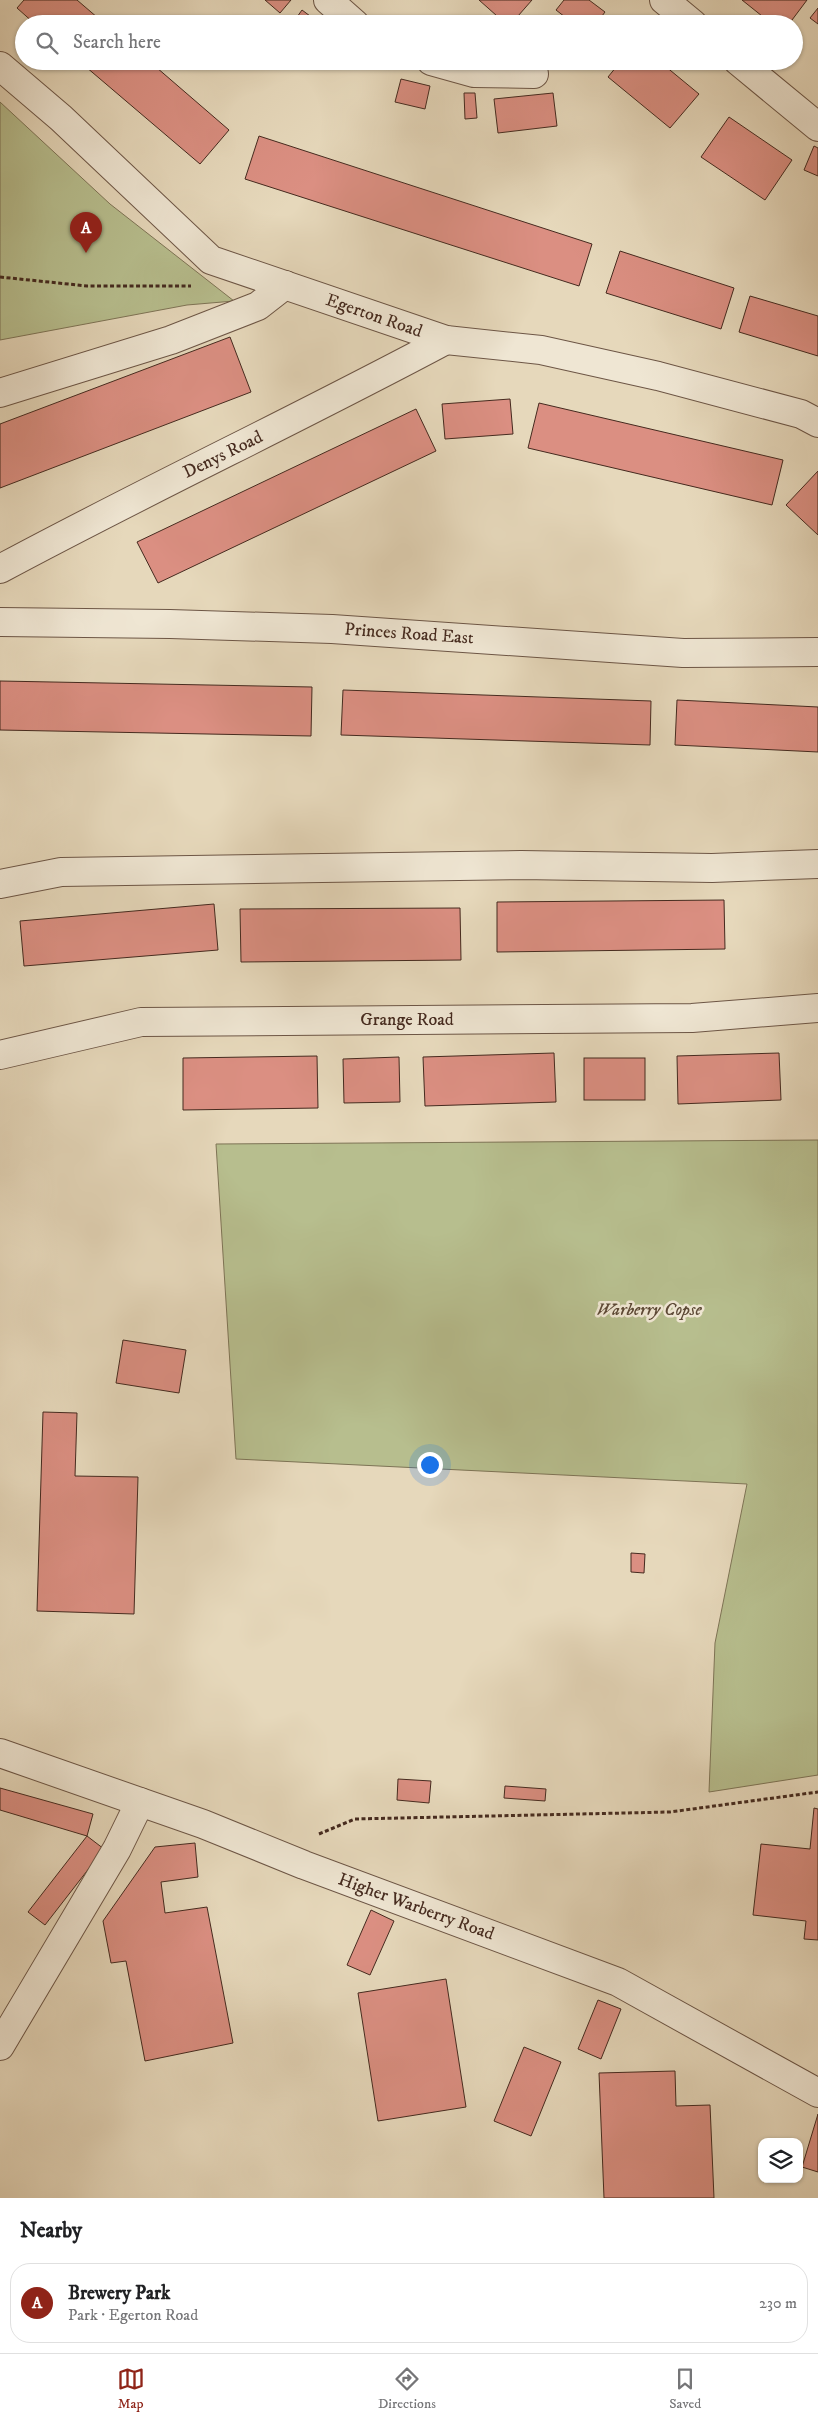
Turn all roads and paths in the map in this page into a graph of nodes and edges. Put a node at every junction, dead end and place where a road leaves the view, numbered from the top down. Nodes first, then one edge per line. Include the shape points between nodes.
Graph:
1 (328, 0) edge
2 (664, 0) edge
3 (345, 15) edge
4 (682, 15) edge
5 (0, 66) edge
6 (463, 70) edge
7 (749, 70) edge
8 (534, 74) dead end
9 (818, 127) edge
10 (243, 271) junction
11 (0, 277) edge
12 (286, 285) junction
13 (446, 340) junction
14 (0, 393) edge
15 (818, 423) edge
16 (0, 569) edge
17 (0, 622) edge
18 (818, 652) edge
19 (818, 864) edge
20 (0, 884) edge
21 (818, 1008) edge
22 (0, 1056) edge
23 (0, 1753) edge
24 (818, 1792) edge
25 (140, 1802) junction
26 (275, 1852) junction
27 (0, 2046) edge
28 (818, 2092) edge

1 - 3 street
2 - 4 street
5 - 10 street, Egerton Road via 61,118 211,260
6 - 8 street
7 - 9 street
10 - 11 path via 186,288 87,286
10 - 12 street, Egerton Road
12 - 13 street, Egerton Road
12 - 14 street via 258,306 171,340
13 - 15 street, Egerton Road via 541,350 658,376 801,414
13 - 16 street, Denys Road
17 - 18 street, Princes Road East via 332,629 683,654
19 - 20 street via 712,868 521,865 61,872
21 - 22 street, Grange Road via 692,1018 141,1022
23 - 25 street, Higher Warberry Road
24 - 26 path via 670,1812 355,1819
25 - 26 street, Higher Warberry Road
25 - 27 street via 117,1850
26 - 28 street, Higher Warberry Road via 618,1982

